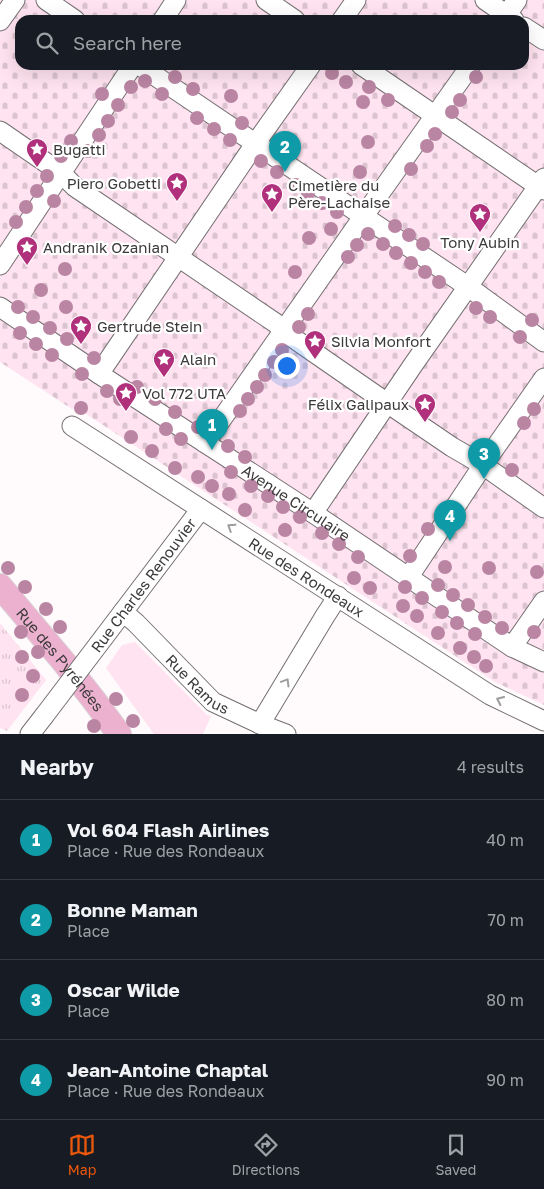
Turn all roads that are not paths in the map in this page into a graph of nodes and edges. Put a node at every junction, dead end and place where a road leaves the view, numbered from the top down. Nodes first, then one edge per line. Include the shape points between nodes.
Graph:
1 (15, 0) edge
2 (46, 0) edge
3 (176, 0) edge
4 (266, 0) edge
5 (356, 0) edge
6 (485, 0) edge
7 (510, 14) edge
8 (68, 15) edge
9 (166, 15) edge
10 (288, 15) edge
11 (346, 15) edge
12 (0, 22) edge
13 (529, 30) edge
14 (544, 40) edge
15 (130, 70) edge
16 (146, 70) edge
17 (308, 70) edge
18 (368, 70) edge
19 (468, 70) edge
20 (436, 116) junction
21 (0, 131) edge
22 (256, 144) junction
23 (61, 172) junction
24 (542, 185) edge
25 (363, 217) junction
26 (179, 258) junction
27 (0, 265) edge
28 (467, 286) junction
29 (0, 307) edge
30 (283, 331) junction
31 (544, 342) edge
32 (99, 374) junction
33 (544, 378) edge
34 (387, 403) junction
35 (72, 426) dead end
36 (205, 443) junction
37 (483, 465) junction
38 (544, 508) edge
39 (201, 509) junction
40 (313, 512) junction
41 (408, 578) junction
42 (0, 586) edge
43 (338, 596) junction
44 (544, 601) edge
45 (123, 612) junction
46 (512, 647) junction
47 (544, 662) edge
48 (544, 721) edge
49 (260, 724) junction
50 (30, 734) edge
51 (119, 734) edge
52 (286, 734) edge

1 - 12 street
2 - 8 street
3 - 9 street
4 - 10 street
5 - 11 street
6 - 7 street
13 - 14 street
15 - 23 street
16 - 22 street
17 - 22 street
18 - 20 street
19 - 20 street
20 - 24 street
20 - 25 street
21 - 23 street
22 - 25 street
22 - 26 street
23 - 26 street via 75,187
23 - 27 street
24 - 28 street
25 - 28 street
25 - 30 street
26 - 30 street
26 - 32 street
28 - 31 street
28 - 34 street
29 - 32 street, Avenue Circulaire
30 - 34 street
30 - 36 street
32 - 36 street, Avenue Circulaire
33 - 37 street
34 - 37 street
34 - 40 street
35 - 39 street, Rue des Rondeaux
36 - 40 street, Avenue Circulaire
37 - 38 street
37 - 41 street
43 -> 39 street, Rue des Rondeaux
39 - 45 street, Rue Charles Renouvier
40 - 41 street, Avenue Circulaire
41 - 46 street, Avenue Circulaire
42 - 51 main road, Rue des Pyrénées
48 -> 43 street, Rue des Rondeaux via 490,695
49 -> 43 street
44 - 46 street
45 - 49 street, Rue Ramus via 213,702
45 - 50 street, Rue Charles Renouvier, bridge
46 - 47 street, Avenue Circulaire
49 - 52 street, Rue Ramus

